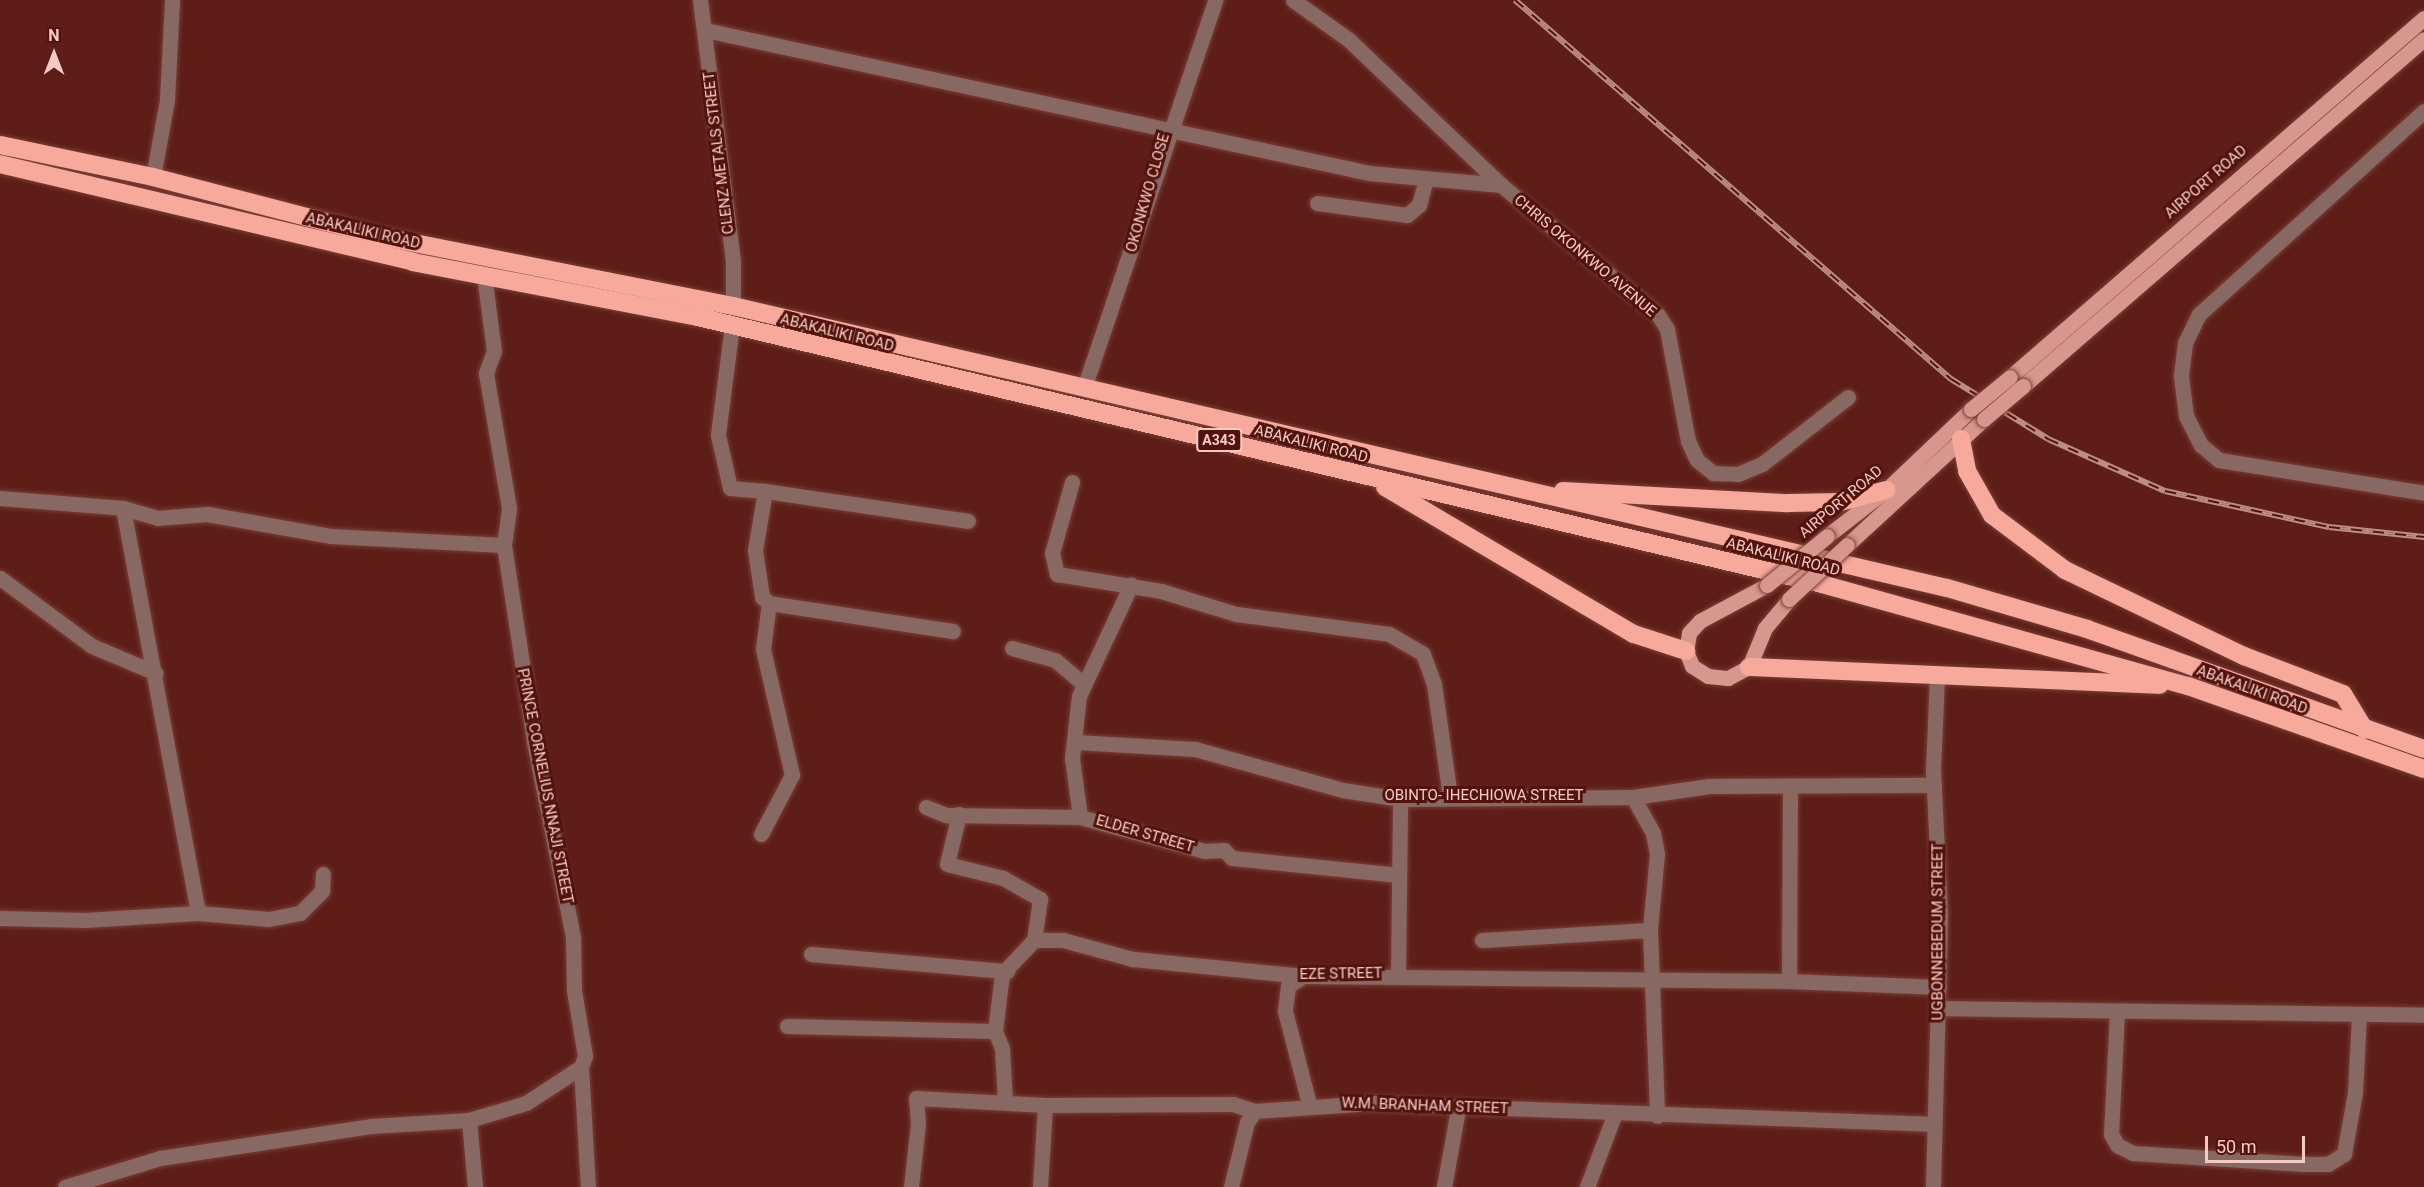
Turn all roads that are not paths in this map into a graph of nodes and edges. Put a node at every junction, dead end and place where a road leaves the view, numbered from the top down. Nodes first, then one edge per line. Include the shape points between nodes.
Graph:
1 (172, 0) edge
2 (700, 0) edge
3 (1215, 0) edge
4 (1293, 0) edge
5 (2424, 18) edge
6 (705, 30) junction
7 (2424, 39) edge
8 (2424, 111) edge
9 (1168, 126) junction
10 (0, 145) edge
11 (0, 164) edge
12 (153, 177) junction
13 (1425, 182) junction
14 (1501, 185) junction
15 (1317, 204) dead end
16 (484, 275) junction
17 (733, 306) junction
18 (732, 325) junction
19 (1084, 387) junction
20 (1848, 397) dead end
21 (1961, 440) junction
22 (1368, 477) junction
23 (1072, 482) dead end
24 (1511, 489) junction
25 (1886, 490) junction
26 (765, 491) junction
27 (2424, 493) edge
28 (0, 498) edge
29 (123, 508) junction
30 (968, 520) dead end
31 (504, 545) junction
32 (0, 578) edge
33 (1131, 585) junction
34 (769, 603) junction
35 (953, 631) dead end
36 (1012, 648) dead end
37 (1686, 651) junction
38 (1749, 667) junction
39 (156, 673) junction
40 (1937, 678) junction
41 (1084, 684) junction
42 (2188, 686) junction
43 (2367, 727) junction
44 (1076, 742) junction
45 (2358, 747) junction
46 (2424, 749) edge
47 (2424, 769) edge
48 (1934, 785) junction
49 (1790, 787) junction
50 (1450, 796) junction
51 (1633, 797) junction
52 (1400, 799) junction
53 (926, 807) dead end
54 (959, 814) junction
55 (1080, 817) junction
56 (761, 834) dead end
57 (322, 874) dead end
58 (1399, 875) junction
59 (198, 913) junction
60 (0, 918) edge
61 (1650, 930) junction
62 (1035, 940) junction
63 (1482, 940) dead end
64 (811, 954) dead end
65 (1007, 971) junction
66 (1398, 973) junction
67 (1303, 976) junction
68 (1651, 976) junction
69 (1789, 981) junction
70 (1939, 987) junction
71 (1940, 1008) junction
72 (2117, 1012) junction
73 (2359, 1015) junction
74 (2424, 1015) edge
75 (787, 1026) dead end
76 (995, 1031) junction
77 (581, 1067) junction
78 (1005, 1102) junction
79 (1309, 1104) junction
80 (1045, 1105) junction
81 (1458, 1109) junction
82 (1255, 1111) junction
83 (1615, 1113) junction
84 (1657, 1116) junction
85 (469, 1120) junction
86 (1935, 1124) junction
87 (65, 1187) edge
88 (475, 1187) edge
89 (588, 1187) edge
90 (911, 1187) edge
91 (1040, 1187) edge
92 (1231, 1187) edge
93 (1444, 1187) edge
94 (1587, 1187) edge
95 (1933, 1187) edge

1 - 12 street via 167,100
2 - 6 street, CLENZ METALS STREET
3 - 9 street, OKONKWO CLOSE
4 - 14 street, CHRIS OKONKWO AVENUE via 1349,40 1420,101
5 - 25 main road, AIRPORT ROAD, bridge via 1971,408
6 - 9 street
6 - 17 street, CLENZ METALS STREET
7 - 21 main road, bridge
8 - 27 street via 2199,314 2185,343 2181,376 2186,416 2201,445 2219,460
9 - 13 street
9 - 19 street, OKONKWO CLOSE
10 - 12 highway, ABAKALIKI ROAD / A343
11 - 16 highway, ABAKALIKI ROAD / A343
12 - 17 highway, ABAKALIKI ROAD / A343 via 384,237
13 - 14 street
13 - 15 street via 1419,206 1407,215
14 - 20 street, CHRIS OKONKWO AVENUE via 1658,315 1667,329 1688,441 1696,460 1713,473 1738,474 1762,464
16 - 18 highway, ABAKALIKI ROAD / A343
16 - 31 street, PRINCE CORNELIUS NNAJI STREET via 494,351 486,373 509,508
17 - 19 highway, ABAKALIKI ROAD / A343
18 - 22 highway, ABAKALIKI ROAD / A343
18 - 26 street via 718,435 730,488
19 - 24 highway, ABAKALIKI ROAD / A343
21 - 38 main road, bridge via 1789,599 1765,628
21 - 43 highway via 1967,471 1992,515 2065,570 2244,656 2343,694
22 - 37 highway via 1634,634
22 - 42 highway, ABAKALIKI ROAD / A343 via 1822,584
23 - 33 street via 1052,565 1057,574
24 - 25 highway via 1788,504 1840,502
24 - 43 highway, ABAKALIKI ROAD / A343 via 2005,604
25 - 37 main road, AIRPORT ROAD, bridge via 1767,585 1700,621 1689,633
26 - 30 street
26 - 34 street via 756,576
28 - 29 street
29 - 31 street via 158,518 207,514 330,536
29 - 39 street
31 - 77 street, PRINCE CORNELIUS NNAJI STREET via 534,741 573,937 574,990 585,1056
32 - 39 street via 92,646
33 - 41 street
33 - 50 street via 1236,614 1365,629 1407,642 1430,669
34 - 35 street
34 - 56 street via 763,649 792,775
36 - 41 street via 1055,660
37 - 38 main road via 1692,666 1708,676 1728,678
38 - 40 highway
39 - 59 street
40 - 42 highway
40 - 48 street, UGBONNEBEDUM STREET
41 - 44 street
42 - 45 highway, ABAKALIKI ROAD / A343
43 - 45 highway
43 - 46 highway, ABAKALIKI ROAD / A343
44 - 52 street, OBINTO- IHECHIOWA STREET via 1195,749 1342,790
44 - 55 street via 1072,758
45 - 47 highway, ABAKALIKI ROAD / A343
48 - 49 street, OBINTO- IHECHIOWA STREET
48 - 70 street, UGBONNEBEDUM STREET
49 - 51 street, OBINTO- IHECHIOWA STREET via 1690,787
49 - 69 street
50 - 51 street, OBINTO- IHECHIOWA STREET
50 - 52 street, OBINTO- IHECHIOWA STREET
51 - 61 street via 1653,833 1657,854
52 - 58 street
53 - 54 street, ELDER STREET
54 - 55 street, ELDER STREET
54 - 62 street via 947,864 1034,892 1040,899
55 - 58 street, ELDER STREET via 1204,851 1224,850 1233,858
57 - 59 street via 322,891 300,913 269,919
58 - 66 street
59 - 60 street via 85,920
61 - 63 street
61 - 68 street
62 - 65 street
62 - 67 street, EZE STREET via 1064,940 1133,959
64 - 65 street
65 - 76 street via 1002,974
66 - 67 street, EZE STREET
66 - 68 street, EZE STREET via 1565,982
67 - 79 street via 1288,986 1285,1011
68 - 69 street, EZE STREET
68 - 84 street
69 - 70 street, EZE STREET
70 - 71 street, UGBONNEBEDUM STREET
71 - 72 street
71 - 86 street, UGBONNEBEDUM STREET
72 - 73 street
72 - 73 street via 2111,1134 2117,1145 2133,1153 2312,1164 2339,1161 2344,1154 2355,1092
73 - 74 street
75 - 76 street
76 - 78 street via 1002,1048
77 - 85 street via 526,1103
77 - 89 street, PRINCE CORNELIUS NNAJI STREET
78 - 80 street, W.M. BRANHAM STREET
78 - 90 street, W.M. BRANHAM STREET via 916,1098 918,1124
79 - 81 street, W.M. BRANHAM STREET
79 - 82 street, W.M. BRANHAM STREET
80 - 82 street, W.M. BRANHAM STREET via 1233,1104
80 - 91 street
81 - 83 street, W.M. BRANHAM STREET
81 - 93 street
82 - 92 street via 1247,1122
83 - 84 street, W.M. BRANHAM STREET
83 - 94 street
84 - 86 street, W.M. BRANHAM STREET
85 - 87 street via 371,1126 160,1158
85 - 88 street
86 - 95 street, UGBONNEBEDUM STREET

